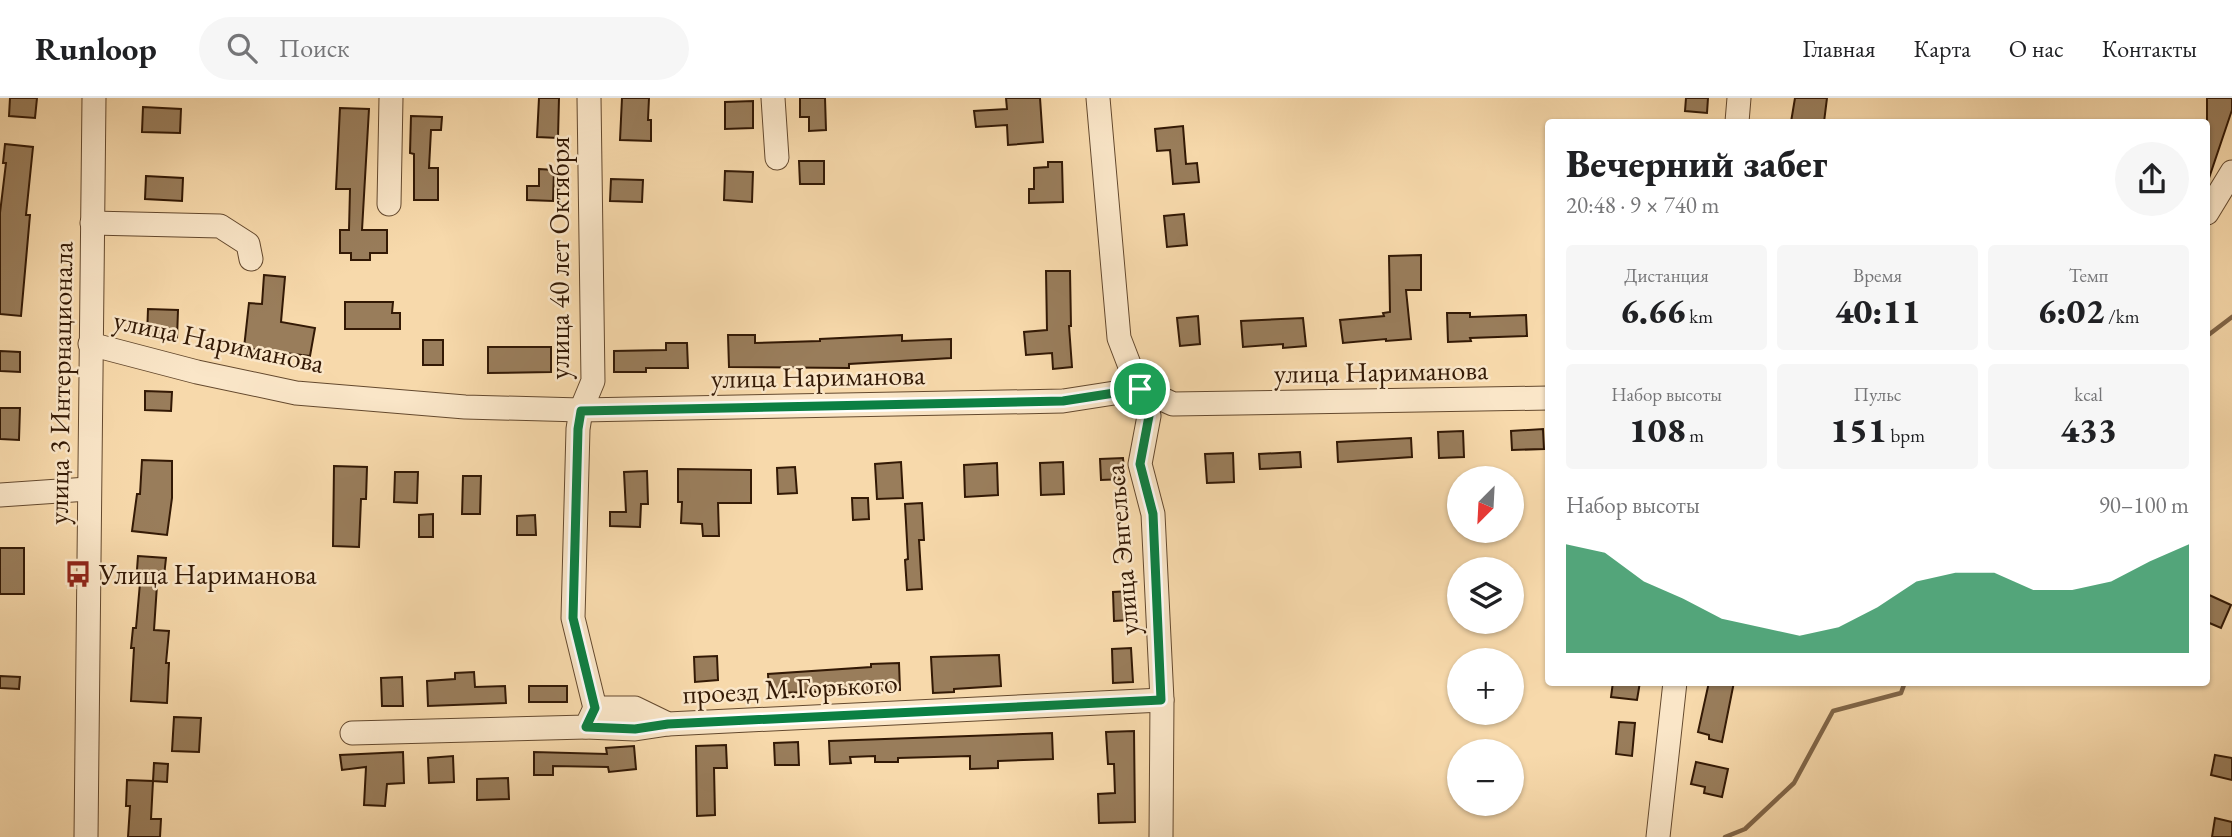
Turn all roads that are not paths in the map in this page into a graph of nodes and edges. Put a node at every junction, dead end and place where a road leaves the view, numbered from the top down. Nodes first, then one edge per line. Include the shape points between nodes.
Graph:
1 (94, 98) edge
2 (391, 98) edge
3 (589, 98) edge
4 (773, 98) edge
5 (1098, 98) edge
6 (1739, 98) edge
7 (1737, 119) edge
8 (776, 158) dead end
9 (2232, 172) edge
10 (389, 204) dead end
11 (2210, 208) edge
12 (92, 223) junction
13 (251, 259) dead end
14 (90, 344) junction
15 (1140, 389) junction
16 (1545, 398) edge
17 (581, 411) junction
18 (88, 489) junction
19 (0, 495) edge
20 (1675, 686) edge
21 (1161, 700) junction
22 (590, 718) junction
23 (352, 733) dead end
24 (86, 837) edge
25 (1161, 837) edge
26 (1658, 837) edge

1 - 12 street, улица 3 Интернационала
2 - 10 street
3 - 17 street, улица 40 лет Октября via 593,381
4 - 8 street
5 - 15 street, улица Энгельса via 1119,338
6 - 7 street
9 - 11 street
12 - 13 street via 220,226 248,244
12 - 14 street, улица 3 Интернационала
14 - 17 street, улица Нариманова via 296,393
14 - 18 street, улица 3 Интернационала
15 - 16 street, улица Нариманова via 1173,404
15 - 17 street, улица Нариманова via 1063,401
15 - 21 street, улица Энгельса via 1149,416 1140,464 1153,514
17 - 22 street, улица 40 лет Октября via 573,618
18 - 19 street
18 - 24 street, улица 3 Интернационала
20 - 26 street
21 - 22 street, проезд М.Горького via 668,724 635,708
21 - 25 street, улица Энгельса
22 - 23 street, проезд М.Горького

